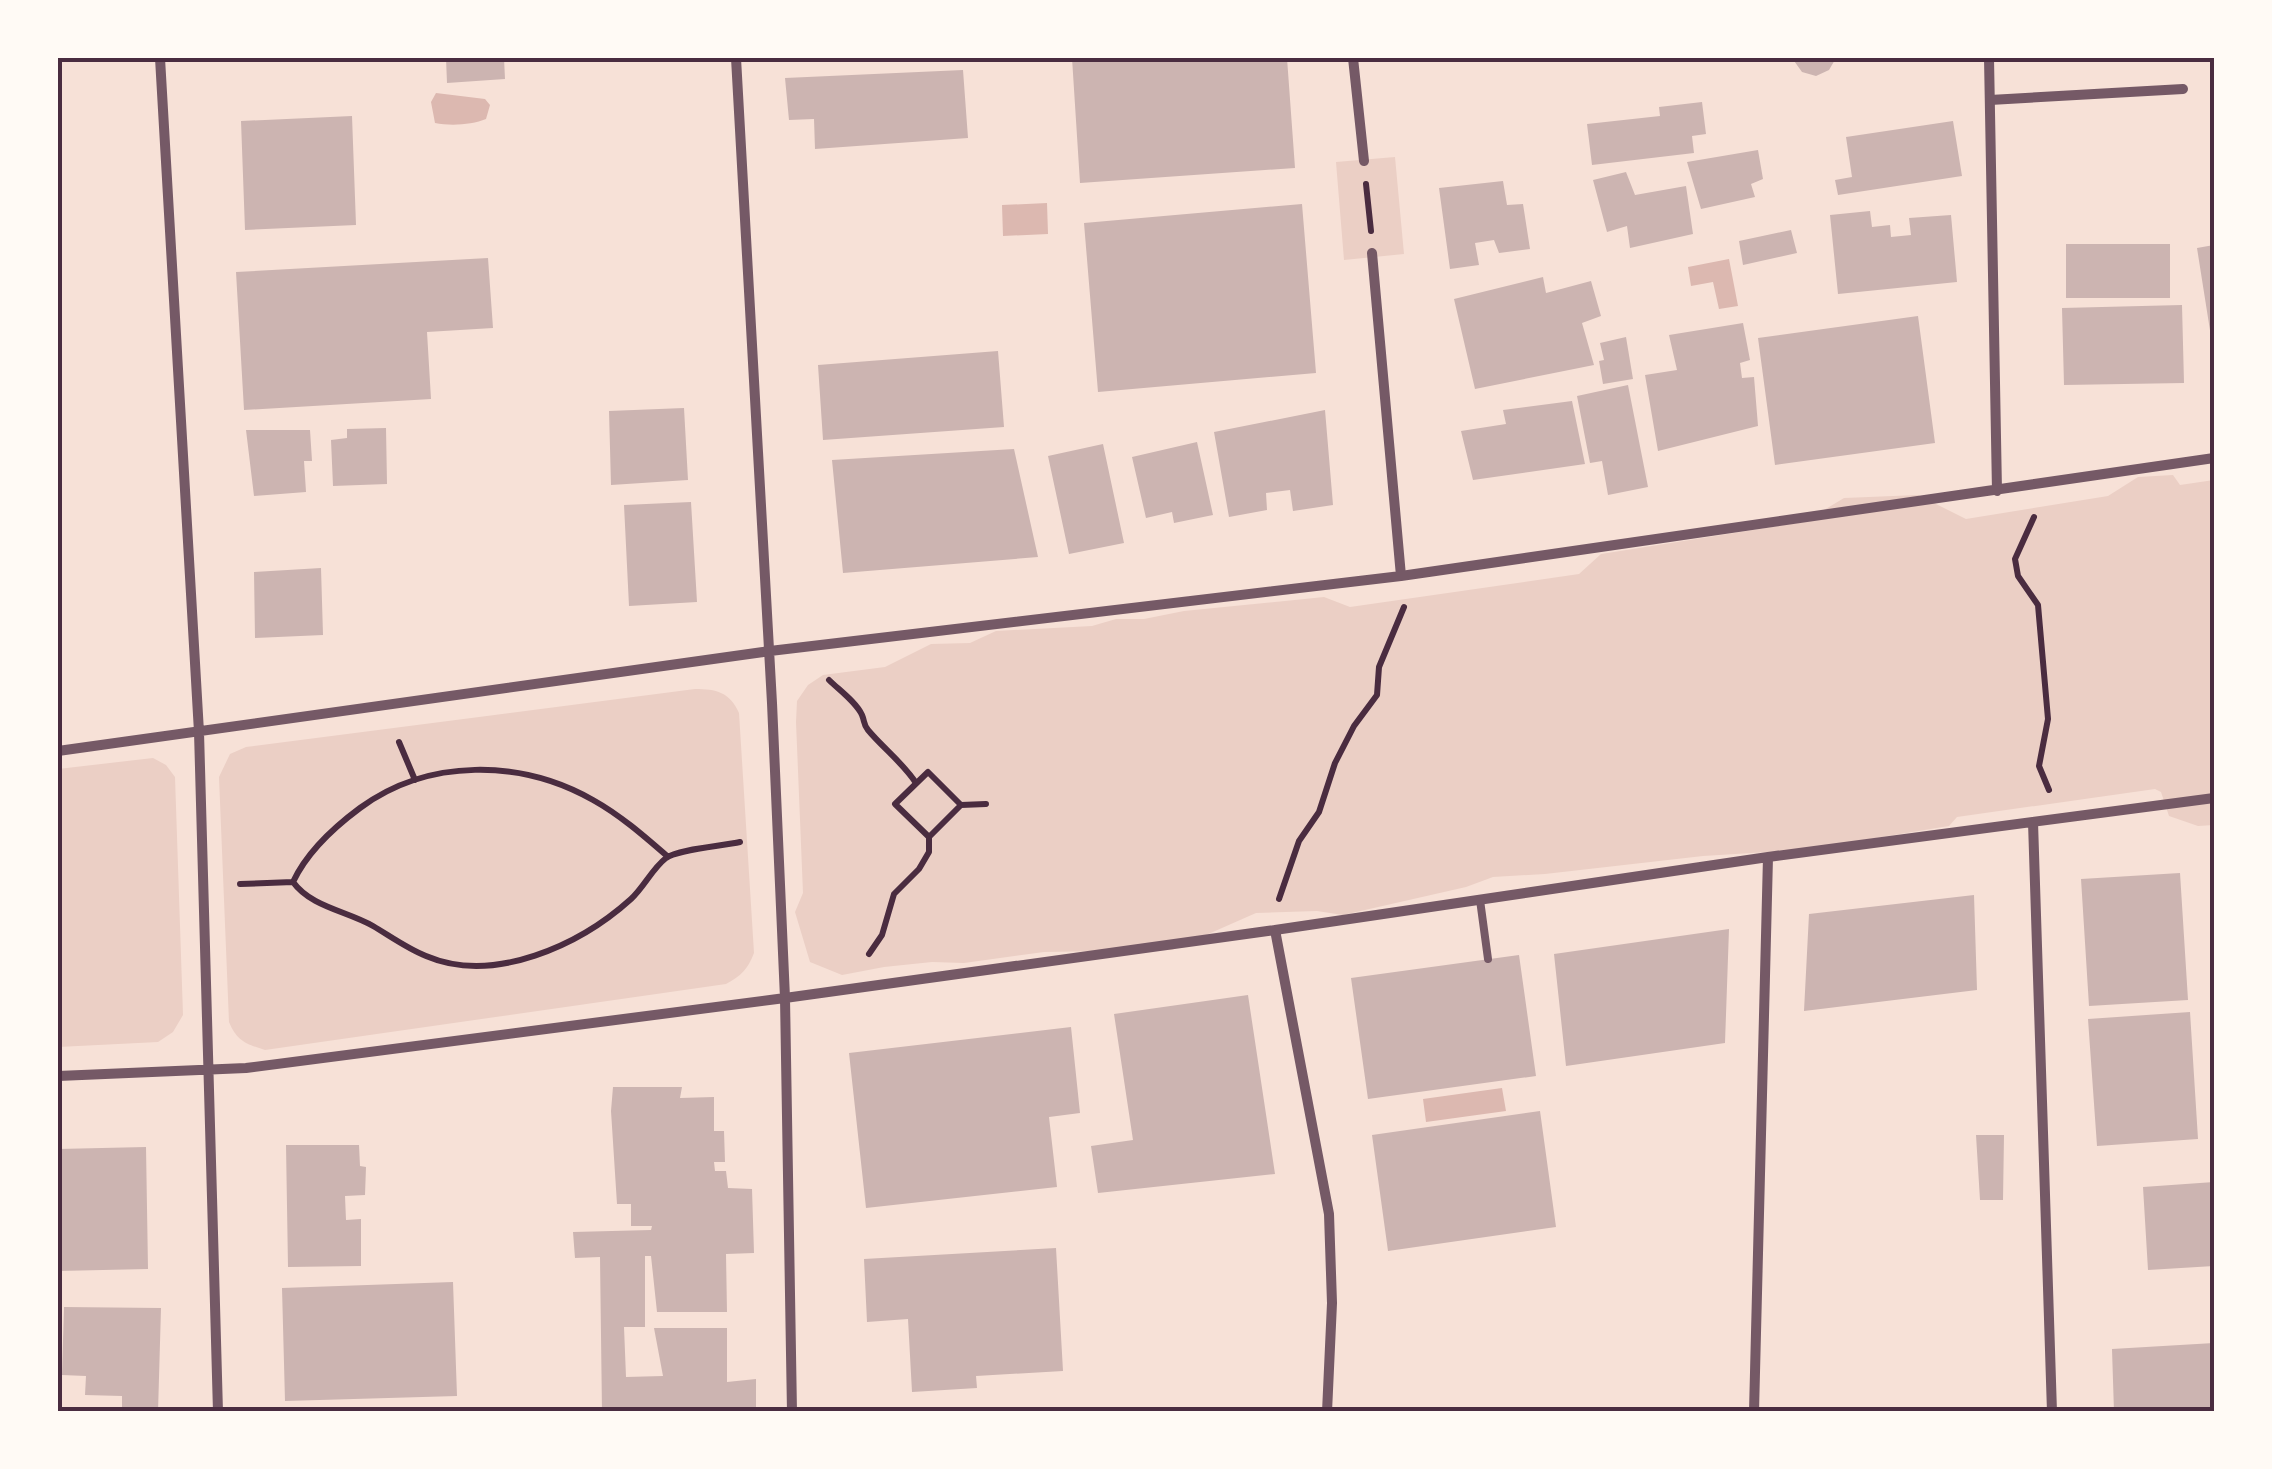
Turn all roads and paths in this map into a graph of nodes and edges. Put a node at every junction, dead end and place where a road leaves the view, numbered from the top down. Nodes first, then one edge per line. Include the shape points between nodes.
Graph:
1 (160, 58) edge
2 (736, 58) edge
3 (1353, 58) edge
4 (1989, 58) edge
5 (2183, 89) dead end
6 (1990, 100) junction
7 (1364, 161) joint
8 (1372, 252) joint
9 (2214, 458) edge
10 (1997, 491) junction
11 (2034, 516) dead end
12 (1401, 576) junction
13 (1404, 607) dead end
14 (770, 651) junction
15 (829, 680) dead end
16 (199, 732) junction
17 (399, 742) dead end
18 (58, 751) edge
19 (415, 780) junction
20 (916, 784) junction
21 (2049, 790) dead end
22 (2214, 798) edge
23 (986, 804) dead end
24 (961, 805) junction
25 (2033, 822) junction
26 (929, 838) junction
27 (740, 842) dead end
28 (667, 856) junction
29 (1768, 856) junction
30 (294, 882) junction
31 (240, 884) dead end
32 (1279, 899) dead end
33 (1480, 900) junction
34 (1276, 930) junction
35 (870, 954) dead end
36 (1488, 958) dead end
37 (785, 998) junction
38 (209, 1070) junction
39 (58, 1076) edge
40 (218, 1412) edge
41 (792, 1412) edge
42 (1327, 1412) edge
43 (1754, 1412) edge
44 (2052, 1412) edge

1 - 16 street
2 - 14 street
3 - 7 street
4 - 6 street
5 - 6 street
6 - 10 street
7 - 8 path
8 - 12 street
9 - 10 street
10 - 12 street
11 - 21 path via 2015,559 2038,605 2048,719 2039,766
12 - 14 street
13 - 32 path via 1379,667 1377,694 1335,763
14 - 16 street
14 - 37 street
15 - 20 path
16 - 18 street
16 - 38 street
17 - 19 path
19 - 28 path via 496,770 564,786 618,816
19 - 30 path via 373,798 341,822
20 - 24 path via 928,772
20 - 26 path via 895,804
22 - 25 street
23 - 24 path
24 - 26 path
25 - 29 street
25 - 44 street
26 - 35 path via 929,852 894,894
27 - 28 path
28 - 30 path via 600,924 569,943 493,964 426,956 314,901
29 - 33 street
29 - 43 street
30 - 31 path
33 - 34 street
33 - 36 lane
34 - 37 street
34 - 42 street via 1329,1214
37 - 38 street
37 - 41 street
38 - 39 street
38 - 40 street

